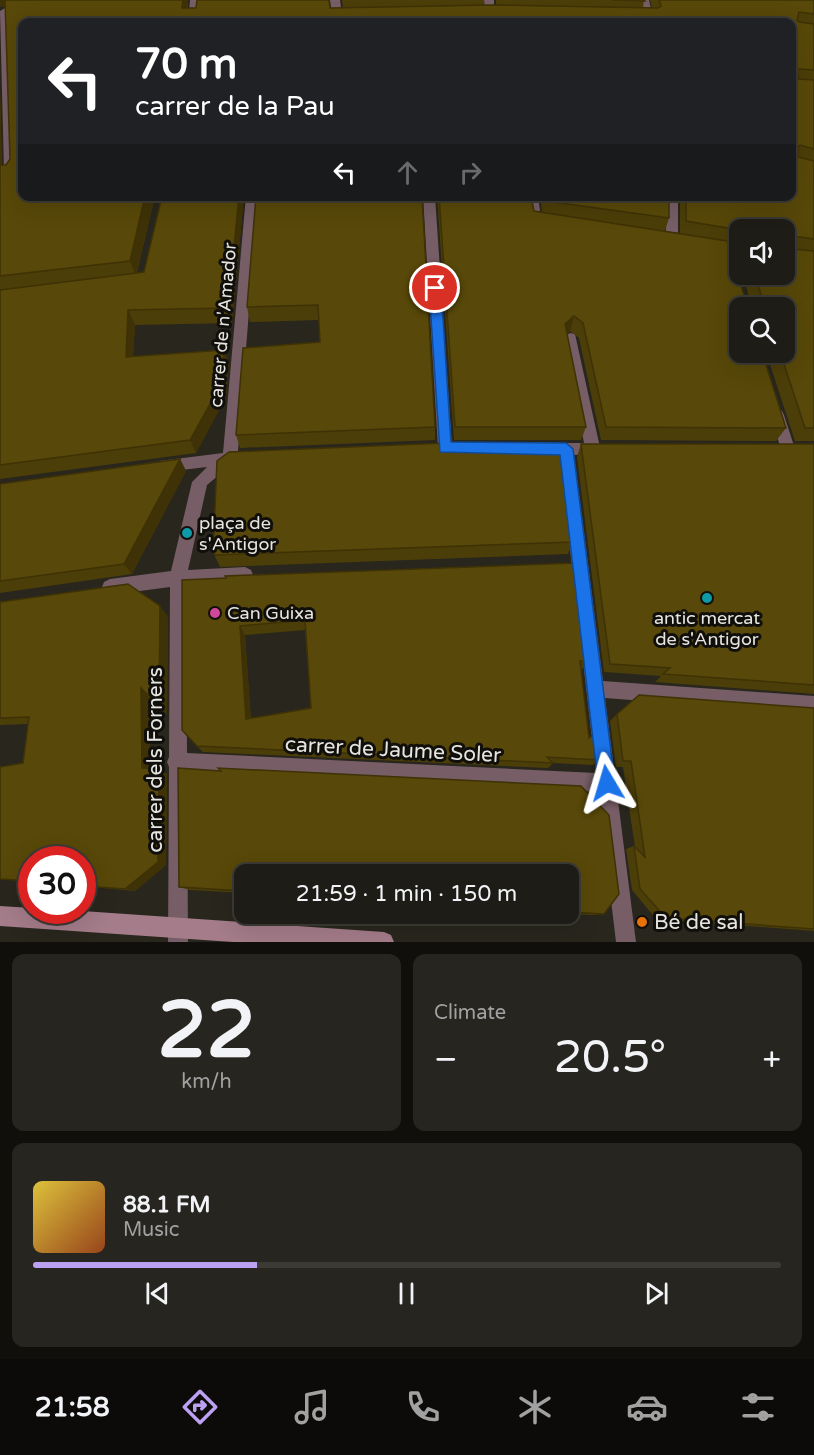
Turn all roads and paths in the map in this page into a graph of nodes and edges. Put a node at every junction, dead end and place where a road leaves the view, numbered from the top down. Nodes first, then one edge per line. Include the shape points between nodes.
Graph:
1 (195, 0) edge
2 (335, 0) edge
3 (489, 0) edge
4 (644, 0) edge
5 (7, 11) edge
6 (491, 16) junction
7 (480, 17) edge
8 (503, 17) edge
9 (194, 18) edge
10 (337, 18) edge
11 (648, 18) edge
12 (5, 176) edge
13 (252, 201) edge
14 (429, 201) edge
15 (533, 201) edge
16 (673, 201) edge
17 (559, 225) edge
18 (729, 253) edge
19 (570, 338) edge
20 (775, 406) edge
21 (444, 448) edge
22 (522, 449) edge
23 (566, 449) junction
24 (593, 449) junction
25 (616, 449) edge
26 (805, 449) edge
27 (254, 456) edge
28 (230, 457) junction
29 (149, 468) edge
30 (261, 575) edge
31 (178, 578) junction
32 (95, 589) edge
33 (596, 689) junction
34 (814, 705) edge
35 (177, 762) junction
36 (607, 783) junction
37 (0, 916) edge
38 (178, 934) edge
39 (384, 942) edge
40 (626, 942) edge

1 - 9 street
2 - 10 street
3 - 6 street
4 - 11 street
5 - 12 street
6 - 7 street
6 - 8 street
13 - 28 street, carrer de n'Amador
14 - 21 street
15 - 17 street via 536,221
16 - 18 street via 677,242
19 - 24 street
20 - 26 street via 782,449
22 - 23 street
23 - 24 street
23 - 33 street via 574,563
24 - 25 street
27 - 28 street
28 - 29 street
28 - 31 street via 200,482
30 - 31 street
31 - 32 street
31 - 35 street, carrer dels Forners
33 - 34 street
33 - 36 street
35 - 36 street, carrer de Jaume Soler
35 - 38 street, carrer dels Forners
36 - 40 street
37 - 38 main road
38 - 39 main road

